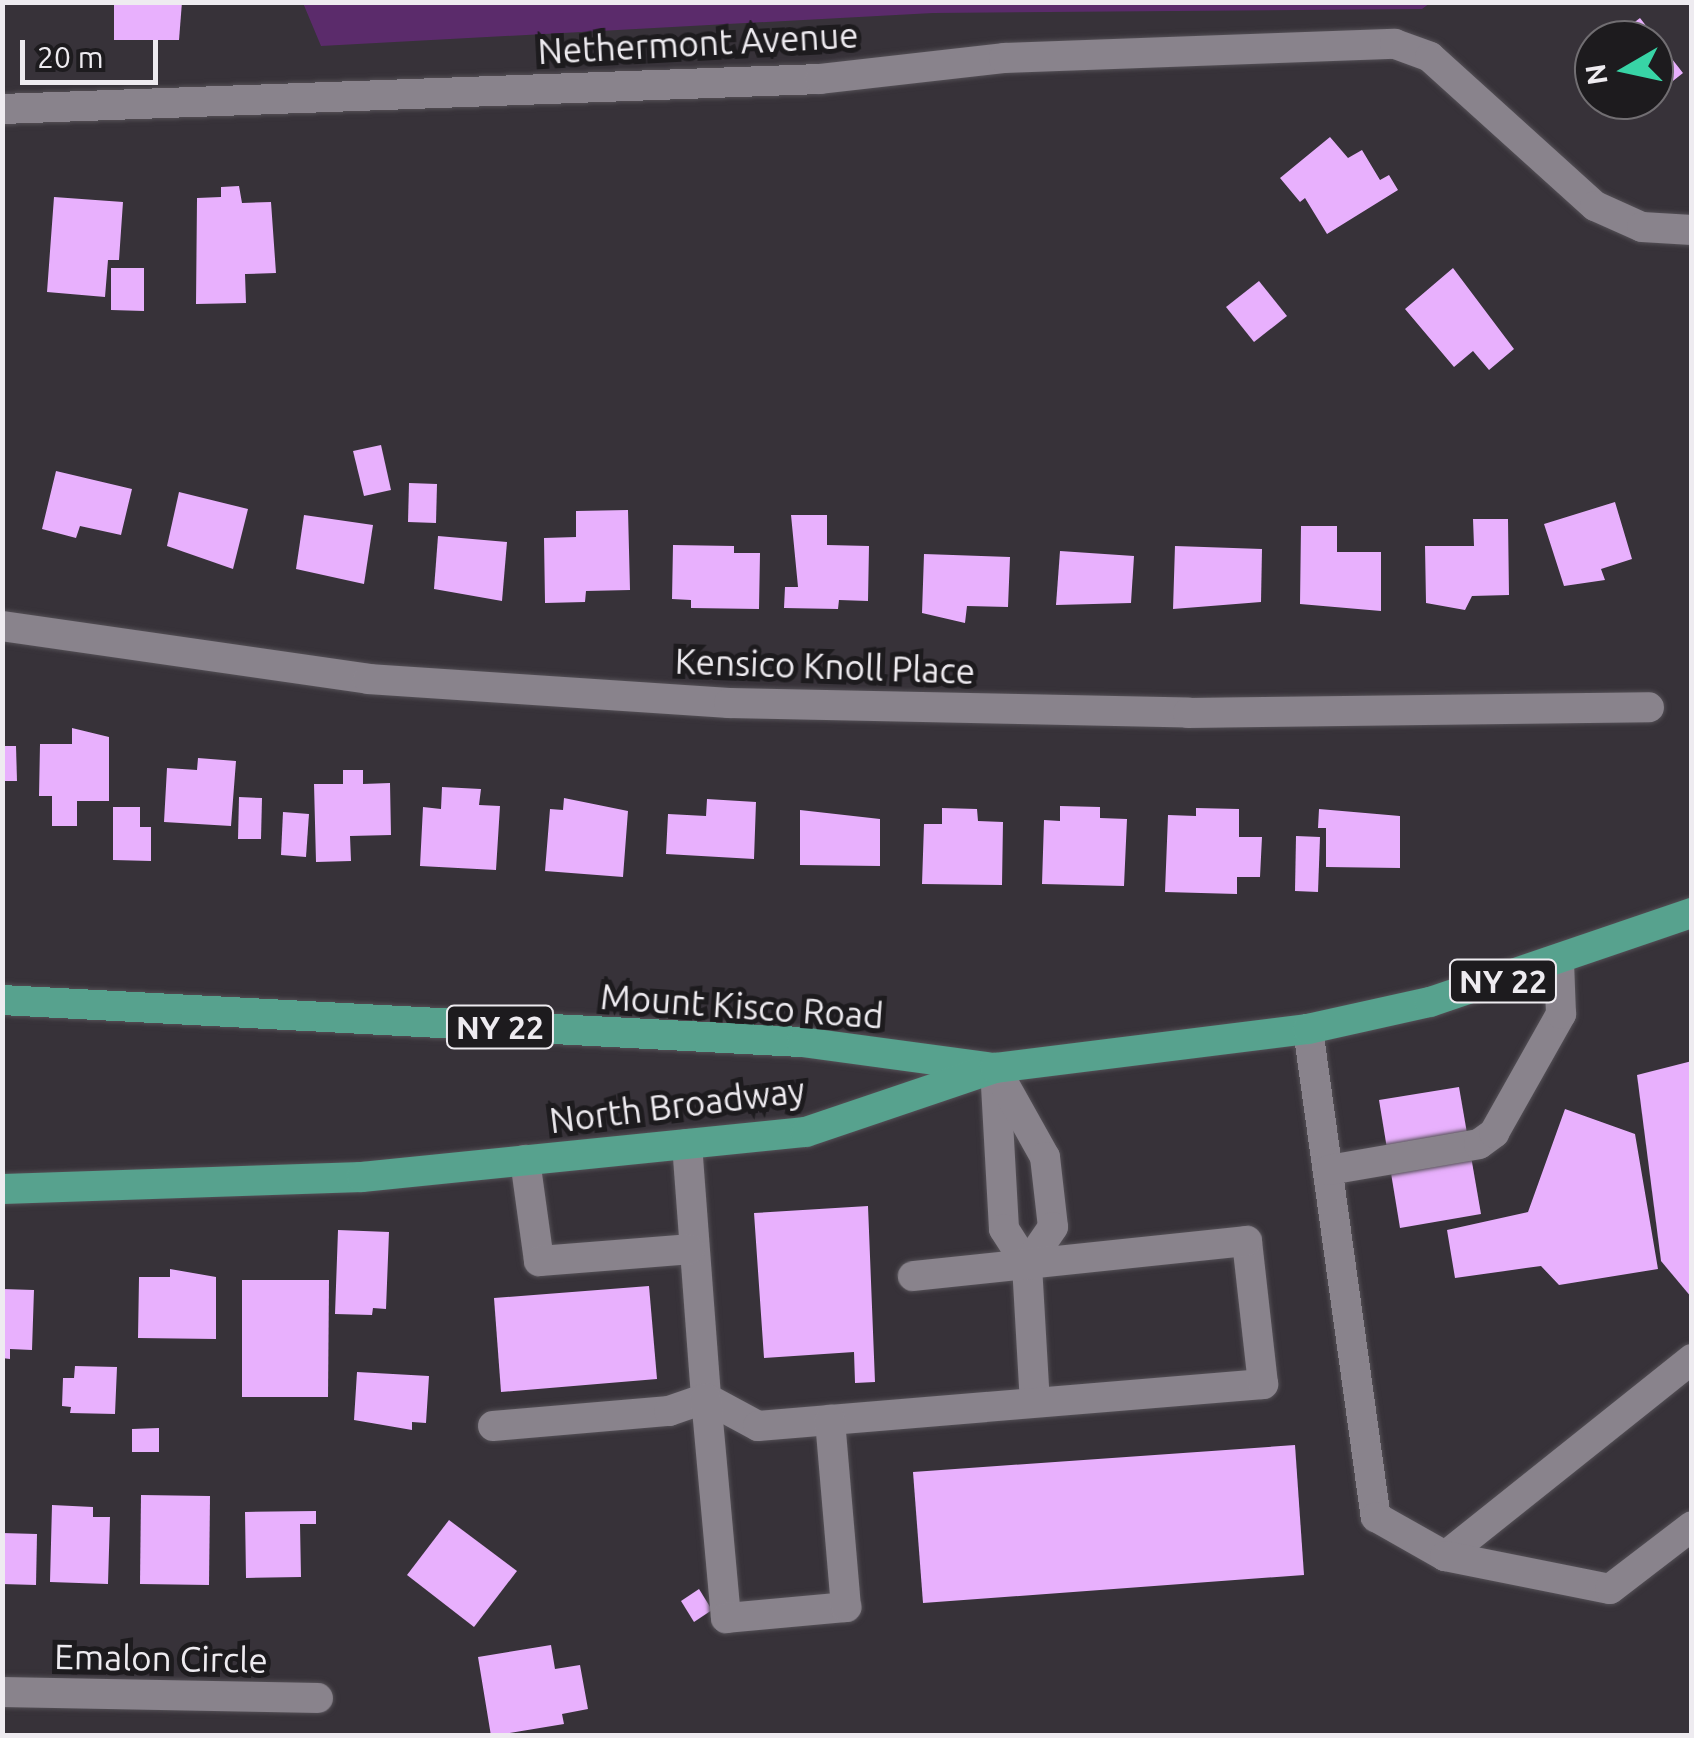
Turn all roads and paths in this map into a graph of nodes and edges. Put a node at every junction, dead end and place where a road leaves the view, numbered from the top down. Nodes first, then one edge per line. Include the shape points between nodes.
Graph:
1 (2, 108) edge
2 (1692, 230) edge
3 (2, 626) edge
4 (1649, 707) dead end
5 (1692, 913) edge
6 (1559, 962) junction
7 (2, 1000) edge
8 (1308, 1029) junction
9 (995, 1068) junction
10 (687, 1144) junction
11 (525, 1160) junction
12 (1329, 1170) junction
13 (2, 1190) edge
14 (690, 1249) junction
15 (1027, 1265) junction
16 (913, 1276) dead end
17 (1692, 1360) edge
18 (706, 1398) junction
19 (1035, 1402) junction
20 (830, 1420) junction
21 (493, 1426) dead end
22 (1692, 1526) edge
23 (1445, 1556) junction
24 (2, 1692) edge
25 (318, 1698) dead end

1 - 2 street, Nethermont Avenue via 820,79 1004,58 1395,44 1430,57 1596,206 1642,227
3 - 4 street, Kensico Knoll Place via 368,680 729,703 1188,714
5 - 6 main road, North Broadway / NY 22
6 - 8 main road, North Broadway / NY 22
6 - 12 street via 1561,1014 1494,1133 1479,1144
7 - 9 main road, Mount Kisco Road / NY 22 via 802,1042
8 - 9 main road, North Broadway / NY 22
8 - 12 street
9 - 10 main road, North Broadway via 806,1132
9 - 15 street via 1004,1229
9 - 15 street via 1045,1157 1053,1227
10 - 11 main road, North Broadway
10 - 14 street
11 - 13 main road, North Broadway via 362,1177
11 - 14 street via 539,1262
12 - 23 street via 1376,1518
14 - 18 street
15 - 16 street
15 - 19 street
15 - 19 street via 1247,1241 1262,1384
17 - 23 street
18 - 20 street via 758,1426
18 - 20 street via 726,1618 846,1607
18 - 21 street via 668,1411
19 - 20 street
22 - 23 street via 1610,1590
24 - 25 street, Emalon Circle

